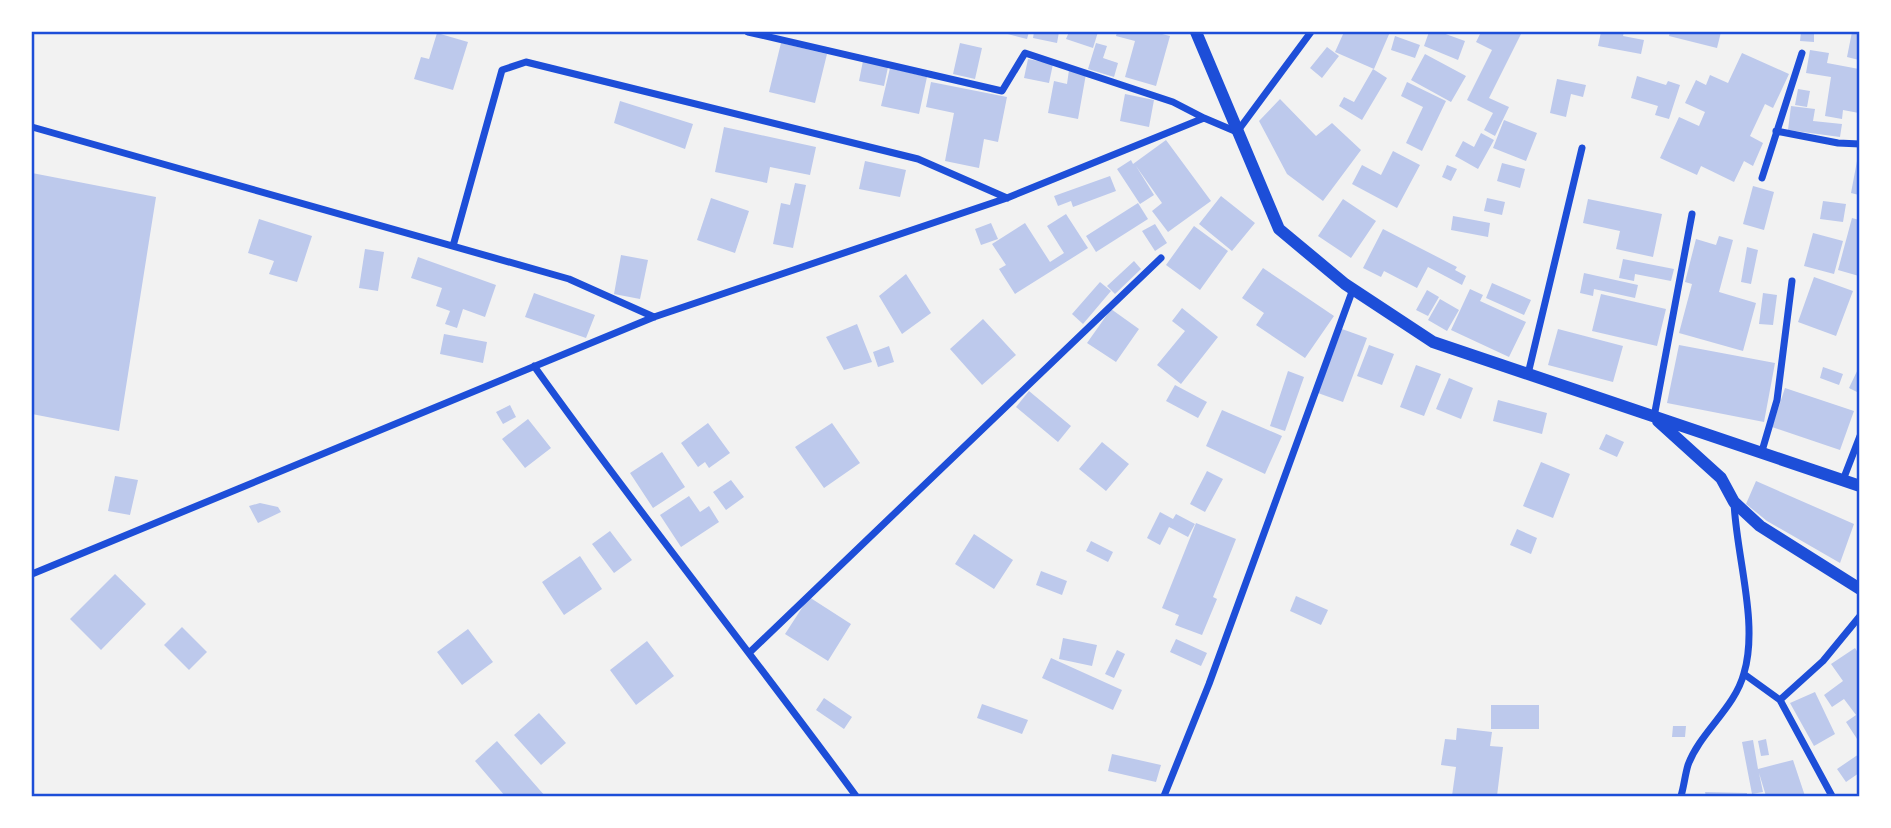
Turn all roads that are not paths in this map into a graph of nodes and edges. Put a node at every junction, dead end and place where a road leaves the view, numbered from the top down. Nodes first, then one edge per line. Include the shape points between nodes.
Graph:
1 (748, 32) edge
2 (1196, 32) edge
3 (1311, 32) edge
4 (1802, 53) dead end
5 (1204, 118) junction
6 (32, 127) edge
7 (1776, 131) junction
8 (1237, 132) junction
9 (1860, 144) edge
10 (1581, 148) dead end
11 (1762, 178) dead end
12 (1007, 198) junction
13 (1692, 214) dead end
14 (453, 246) junction
15 (1161, 258) dead end
16 (1792, 281) dead end
17 (1353, 289) junction
18 (654, 317) junction
19 (534, 366) junction
20 (1528, 374) junction
21 (1654, 417) junction
22 (1860, 436) edge
23 (1762, 451) junction
24 (1843, 481) junction
25 (1860, 486) edge
26 (1734, 502) junction
27 (32, 574) edge
28 (1860, 589) edge
29 (1860, 616) edge
30 (749, 653) junction
31 (1744, 674) junction
32 (1780, 700) junction
33 (856, 796) edge
34 (1164, 796) edge
35 (1681, 796) edge
36 (1832, 796) edge

1 - 5 street via 1002,91 1025,53 1174,102
2 - 8 street
3 - 8 street
4 - 7 street
5 - 8 street
5 - 12 street
6 - 14 street
7 - 9 street
7 - 11 street
8 - 17 street via 1279,229
10 - 20 street
12 - 14 street via 918,159 526,62 502,70
12 - 18 street
13 - 21 street
14 - 18 street via 569,279
15 - 30 street
16 - 23 street via 1777,400
17 - 20 street via 1433,342
17 - 34 street
18 - 19 street
19 - 27 street
19 - 30 street via 615,480
20 - 21 street
21 - 23 street
21 - 26 street via 1721,478
22 - 24 street
23 - 24 street
24 - 25 street
26 - 28 street via 1760,526
26 - 31 street via 1749,628
29 - 32 street via 1823,661
30 - 33 street
31 - 32 street
31 - 35 street via 1689,763
32 - 36 street

